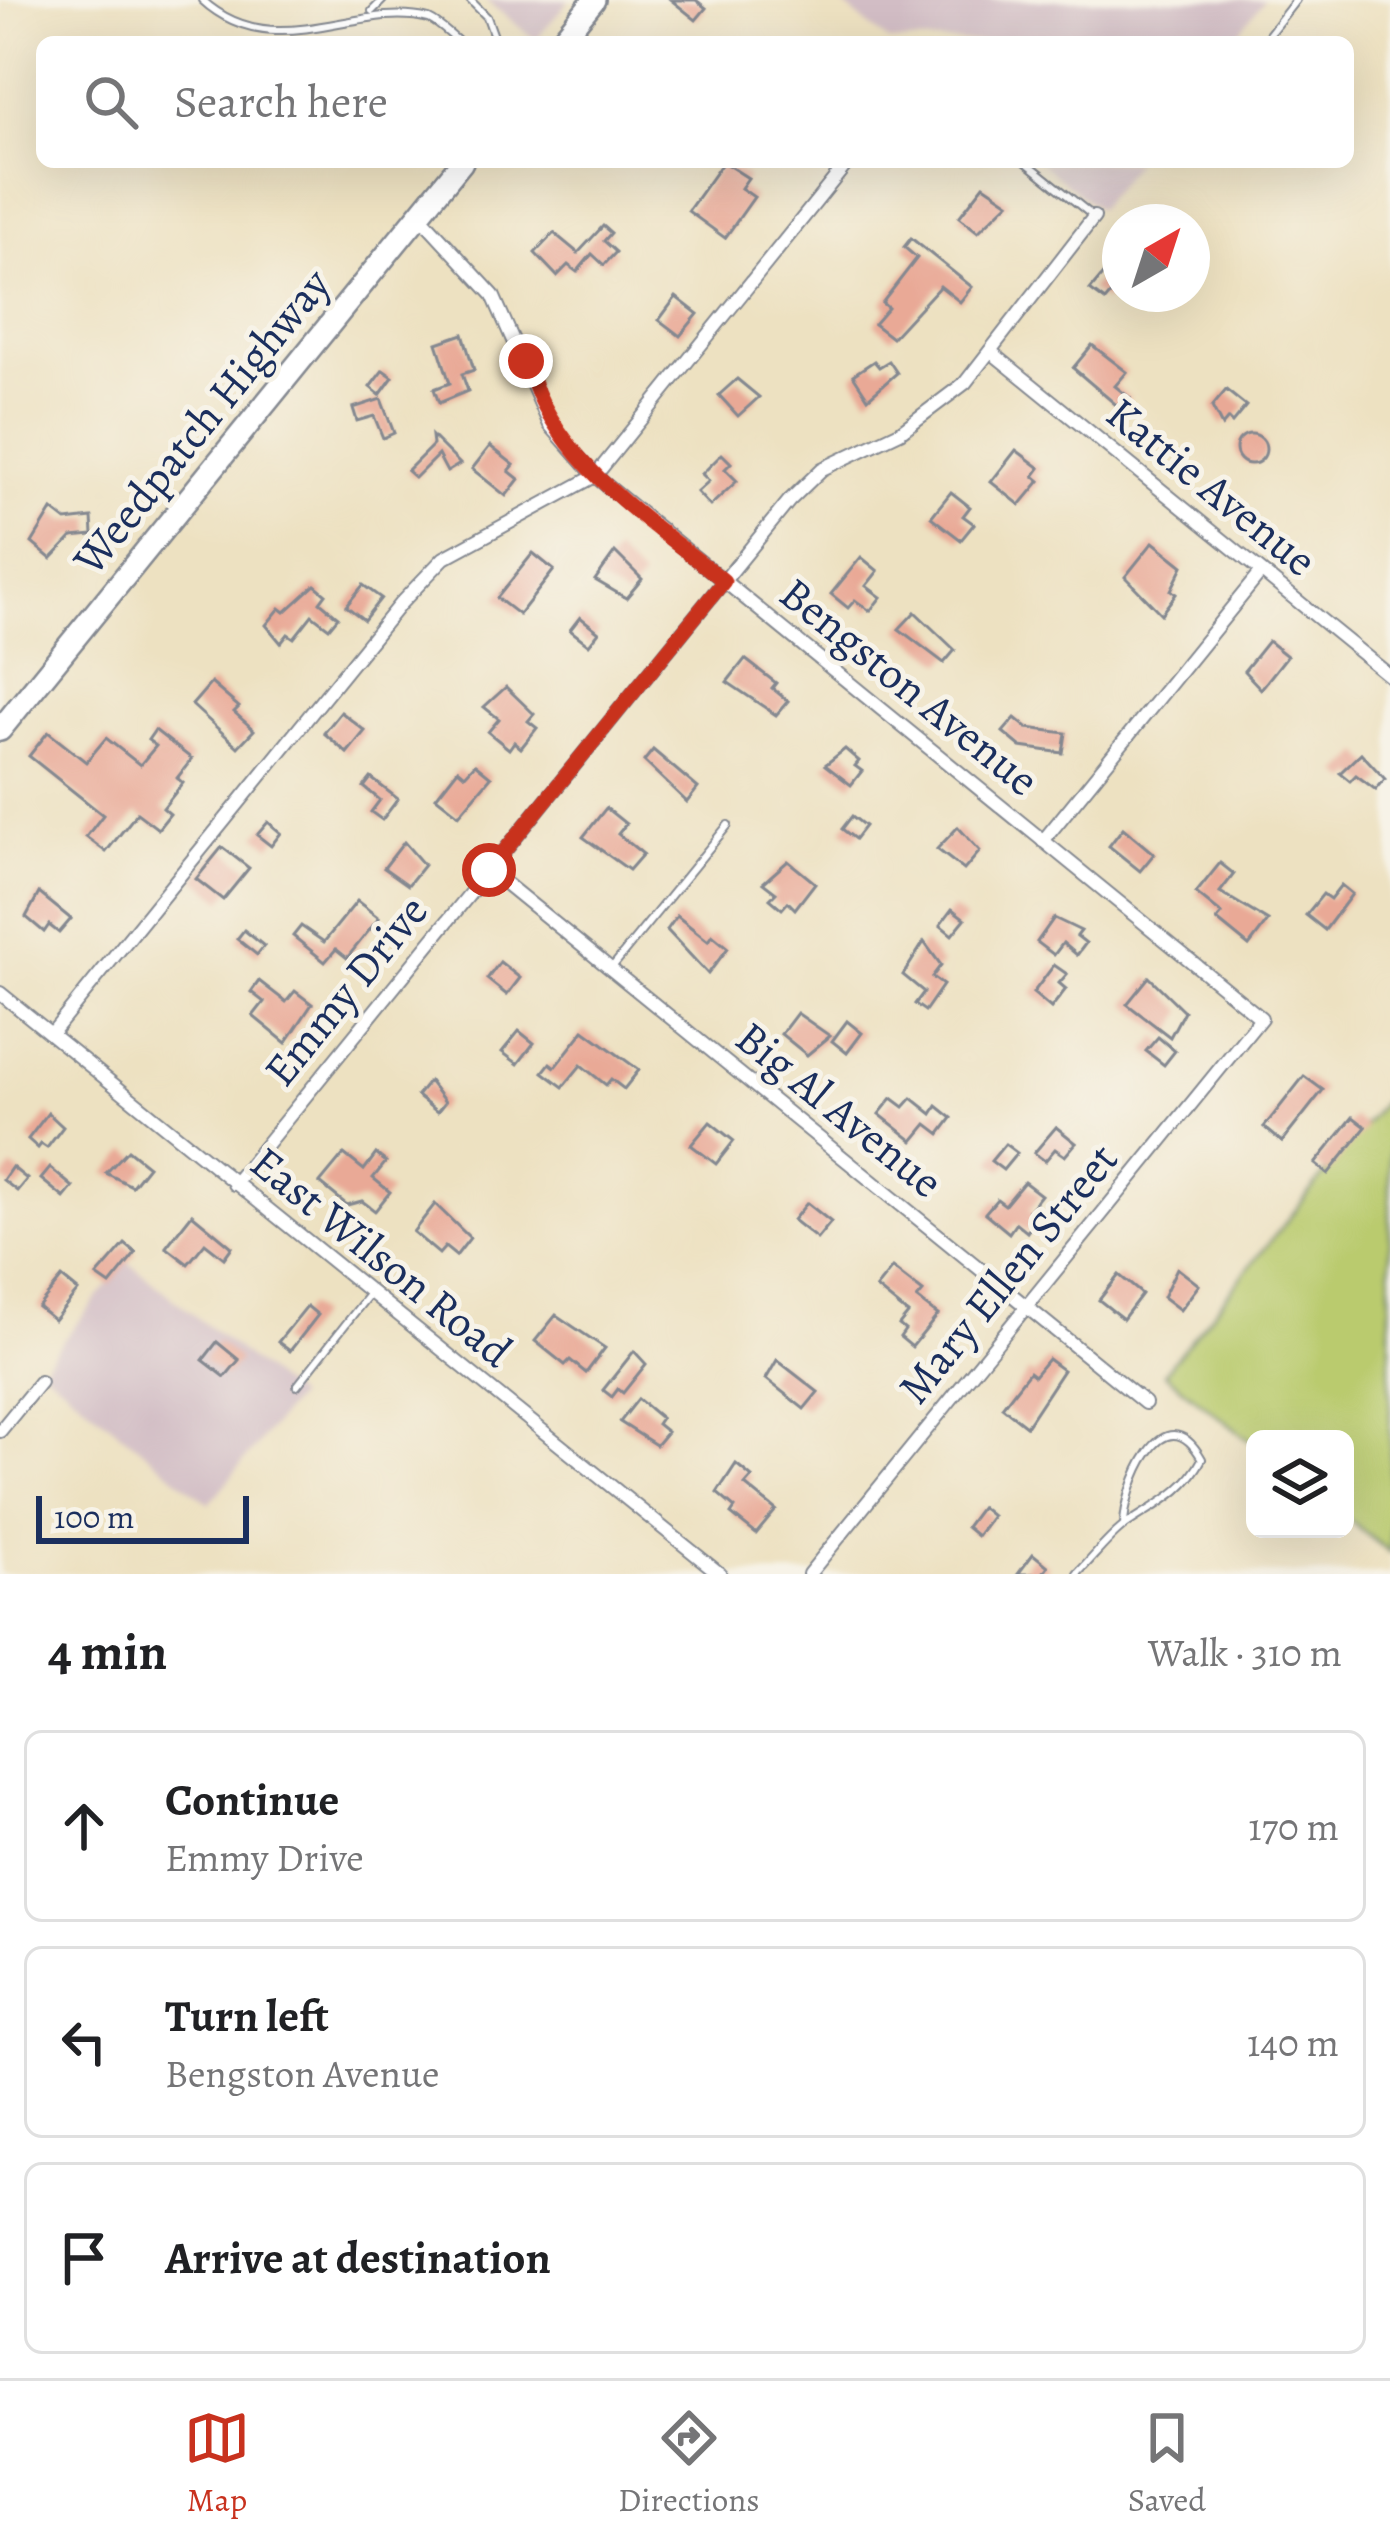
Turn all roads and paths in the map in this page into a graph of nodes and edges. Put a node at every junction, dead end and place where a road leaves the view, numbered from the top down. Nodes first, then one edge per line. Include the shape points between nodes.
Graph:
1 (202, 0) edge
2 (383, 0) edge
3 (470, 0) edge
4 (594, 0) edge
5 (1296, 0) edge
6 (372, 10) junction
7 (451, 36) edge
8 (494, 36) edge
9 (565, 36) edge
10 (1268, 36) edge
11 (457, 168) edge
12 (843, 168) edge
13 (1033, 168) edge
14 (419, 215) junction
15 (1094, 217) joint
16 (990, 351) junction
17 (595, 476) junction
18 (1262, 572) junction
19 (724, 581) junction
20 (1390, 676) edge
21 (0, 730) edge
22 (728, 825) dead end
23 (1043, 841) junction
24 (489, 870) junction
25 (610, 969) junction
26 (0, 993) edge
27 (1261, 1018) joint
28 (52, 1033) junction
29 (234, 1184) junction
30 (370, 1293) junction
31 (1026, 1307) junction
32 (40, 1382) dead end
33 (296, 1386) dead end
34 (1145, 1403) dead end
35 (0, 1432) edge
36 (1124, 1526) junction
37 (720, 1574) edge
38 (809, 1574) edge
39 (1077, 1574) edge

1 - 6 lane via 273,28
2 - 6 lane
3 - 8 lane
4 - 9 main road
5 - 10 lane
6 - 7 lane via 428,18
11 - 14 main road, Weedpatch Highway
12 - 17 street
13 - 15 lane
14 - 17 street, Bengston Avenue via 493,296 550,425
14 - 21 main road, Weedpatch Highway
15 - 16 street, Emmy Drive
16 - 18 street, Kattie Avenue
16 - 19 street, Emmy Drive via 934,410 822,469
17 - 19 street, Bengston Avenue
17 - 28 street via 444,558
18 - 20 street, Kattie Avenue
18 - 23 street
19 - 23 street, Bengston Avenue
19 - 24 street, Emmy Drive
22 - 25 lane
23 - 27 street, Bengston Avenue
24 - 25 street, Big Al Avenue
24 - 29 street, Emmy Drive
25 - 31 street, Big Al Avenue
26 - 28 street, East Wilson Road
27 - 31 street, Mary Ellen Street
28 - 29 street, East Wilson Road
29 - 30 street, East Wilson Road
30 - 33 lane
30 - 37 street, East Wilson Road
31 - 34 street, Big Al Avenue
31 - 38 street, Mary Ellen Street
32 - 35 street
36 - 36 lane via 1193,1476 1202,1459 1194,1445 1180,1438 1154,1444 1136,1466
36 - 39 lane

